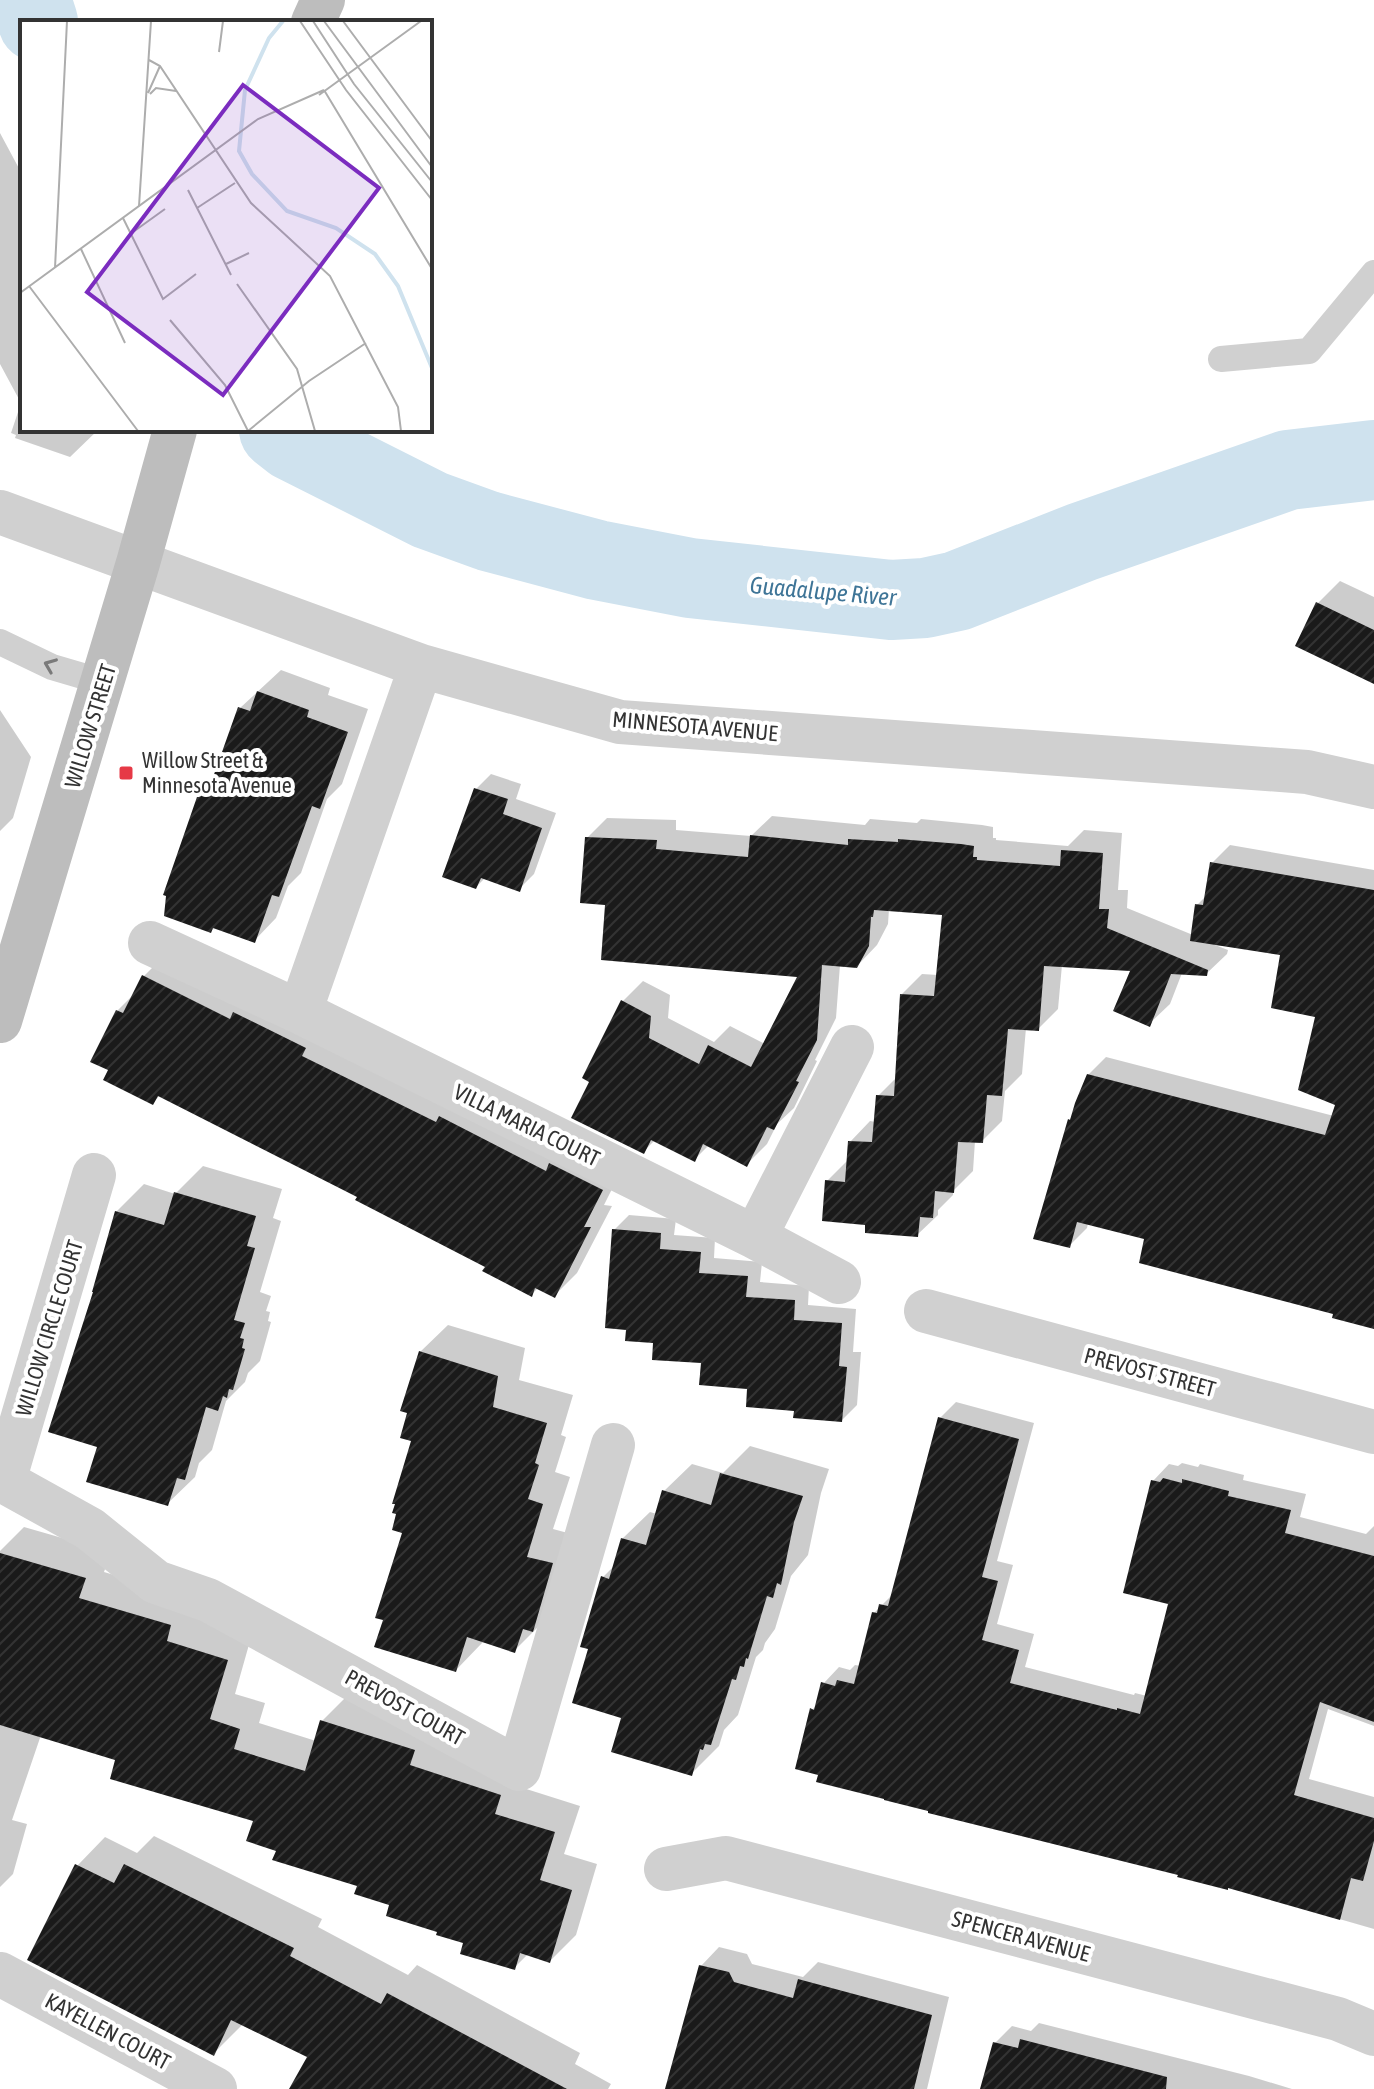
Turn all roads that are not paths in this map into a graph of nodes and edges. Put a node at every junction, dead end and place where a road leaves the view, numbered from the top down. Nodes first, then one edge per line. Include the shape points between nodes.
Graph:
1 (323, 0) edge
2 (314, 20) edge
3 (1374, 273) edge
4 (1221, 359) dead end
5 (172, 440) edge
6 (0, 512) edge
7 (138, 563) junction
8 (0, 642) edge
9 (421, 666) junction
10 (103, 682) junction
11 (1374, 787) edge
12 (150, 943) dead end
13 (300, 1012) junction
14 (0, 1021) edge
15 (852, 1047) dead end
16 (94, 1175) dead end
17 (755, 1237) junction
18 (839, 1282) dead end
19 (926, 1311) dead end
20 (1374, 1432) edge
21 (613, 1445) dead end
22 (2, 1480) edge
23 (666, 1869) dead end
24 (0, 1974) edge
25 (1374, 2034) edge
26 (215, 2089) edge

1 - 2 main road
3 - 4 lane via 1309,351
5 - 7 main road, WILLOW STREET
6 - 7 street, MINNESOTA AVENUE
7 - 9 street, MINNESOTA AVENUE
7 - 10 main road, WILLOW STREET
10 -> 8 lane via 52,667
9 - 11 street, MINNESOTA AVENUE via 620,722 1307,772
9 - 13 street
10 - 14 main road, WILLOW STREET
12 - 13 street, VILLA MARIA COURT
13 - 17 street, VILLA MARIA COURT
15 - 17 street
16 - 22 street, WILLOW CIRCLE COURT
17 - 18 street, VILLA MARIA COURT
19 - 20 street, PREVOST STREET
21 - 22 street, PREVOST COURT via 519,1769 208,1600 156,1582 90,1529
23 - 25 street, SPENCER AVENUE via 726,1858 1338,2019
24 - 26 street, KAYELLEN COURT

